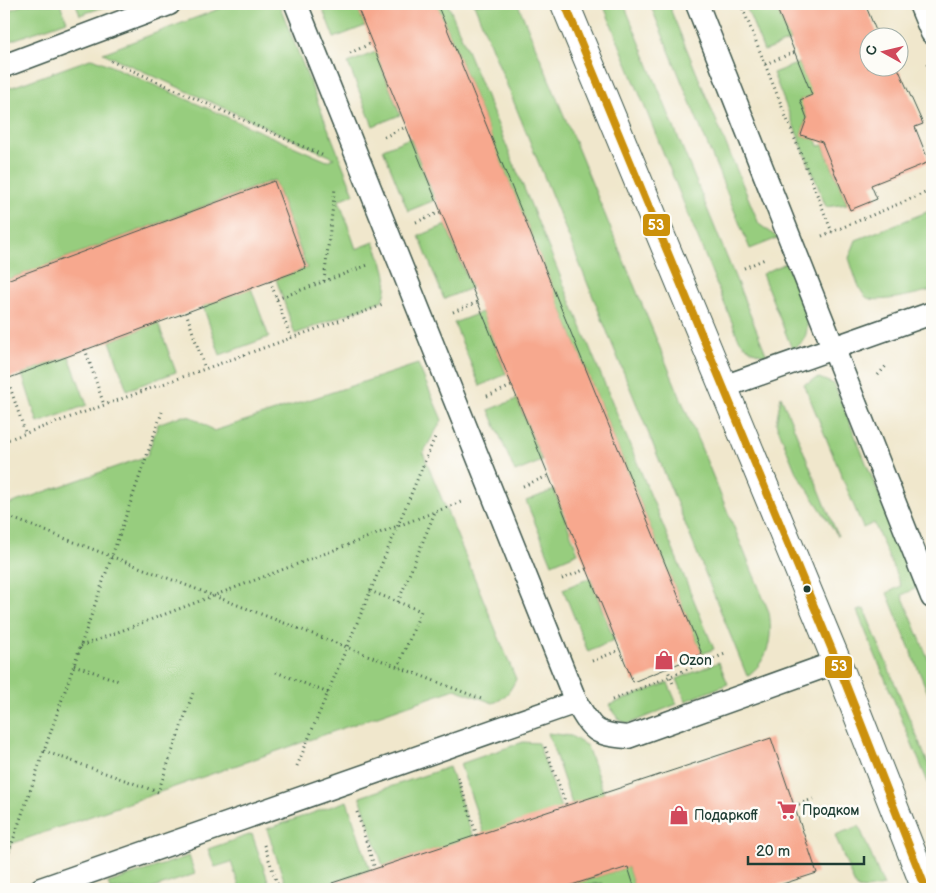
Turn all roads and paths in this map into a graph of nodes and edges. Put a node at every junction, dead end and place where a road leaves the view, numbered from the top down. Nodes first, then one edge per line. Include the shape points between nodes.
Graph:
1 (169, 4) edge
2 (296, 4) edge
3 (565, 4) edge
4 (696, 4) edge
5 (741, 4) edge
6 (920, 4) edge
7 (932, 33) edge
8 (68, 42) junction
9 (372, 43) dead end
10 (795, 52) dead end
11 (348, 54) dead end
12 (765, 64) junction
13 (4, 66) edge
14 (406, 127) dead end
15 (383, 137) dead end
16 (337, 162) junction
17 (364, 174) junction
18 (932, 190) edge
19 (441, 212) dead end
20 (409, 225) dead end
21 (832, 232) junction
22 (794, 247) junction
23 (396, 254) junction
24 (270, 281) dead end
25 (324, 282) junction
26 (412, 294) junction
27 (277, 299) junction
28 (478, 302) dead end
29 (186, 312) dead end
30 (932, 313) edge
31 (445, 315) dead end
32 (291, 338) junction
33 (833, 348) junction
34 (85, 349) dead end
35 (205, 369) junction
36 (7, 378) dead end
37 (512, 386) dead end
38 (723, 387) junction
39 (480, 400) dead end
40 (104, 404) junction
41 (162, 412) dead end
42 (438, 429) dead end
43 (25, 433) junction
44 (4, 440) edge
45 (548, 476) dead end
46 (516, 489) dead end
47 (491, 490) junction
48 (435, 512) junction
49 (4, 515) edge
50 (398, 526) junction
51 (112, 557) junction
52 (586, 569) dead end
53 (554, 582) dead end
54 (370, 591) junction
55 (213, 596) junction
56 (932, 597) edge
57 (398, 602) junction
58 (80, 646) junction
59 (347, 647) junction
60 (620, 650) dead end
61 (837, 662) junction
62 (586, 664) dead end
63 (74, 665) junction
64 (398, 667) junction
65 (667, 668) dead end
66 (276, 672) dead end
67 (670, 676) dead end
68 (119, 682) dead end
69 (194, 690) dead end
70 (328, 693) junction
71 (576, 702) junction
72 (530, 718) junction
73 (44, 751) junction
74 (456, 770) dead end
75 (813, 799) dead end
76 (281, 805) junction
77 (354, 805) dead end
78 (794, 806) dead end
79 (261, 836) dead end
80 (478, 836) dead end
81 (4, 866) edge
82 (375, 869) dead end
83 (41, 889) edge
84 (279, 889) edge
85 (926, 889) edge

1 - 8 lane
2 - 17 lane
3 - 38 street
4 - 22 lane
5 - 12 path
6 - 7 lane
8 - 13 lane
8 - 16 path
9 - 11 path
10 - 12 path
12 - 21 path
14 - 15 path
16 - 17 path
16 - 25 path
17 - 23 lane
18 - 21 path
19 - 20 path
21 - 22 path
22 - 33 lane
23 - 25 path
23 - 26 lane
24 - 27 path
25 - 27 path
26 - 32 path
26 - 47 lane
27 - 32 path
28 - 31 path
29 - 35 path
30 - 33 lane
32 - 35 path
33 - 38 lane
33 - 56 lane
34 - 40 path
35 - 40 path
36 - 43 path
37 - 39 path
38 - 61 street
40 - 43 path
41 - 51 path
42 - 50 path
43 - 44 path
45 - 46 path
47 - 48 path
47 - 71 lane
48 - 50 path
48 - 57 path
49 - 51 path
50 - 54 path
50 - 55 path
51 - 55 path
51 - 58 path
52 - 53 path
54 - 57 path
54 - 59 path
55 - 58 path
55 - 59 path
57 - 64 path via 421,611
58 - 63 path
59 - 64 path
59 - 70 path
60 - 62 path
61 - 71 lane via 628,737 602,735 587,722
61 - 85 street
63 - 68 path
63 - 73 path
64 - 72 path
65 - 67 path
66 - 70 path
69 - 73 path via 158,792
70 - 76 path
71 - 72 lane
72 - 76 lane
73 - 81 path
74 - 80 path
75 - 78 path
76 - 83 lane
77 - 82 path
79 - 84 path

